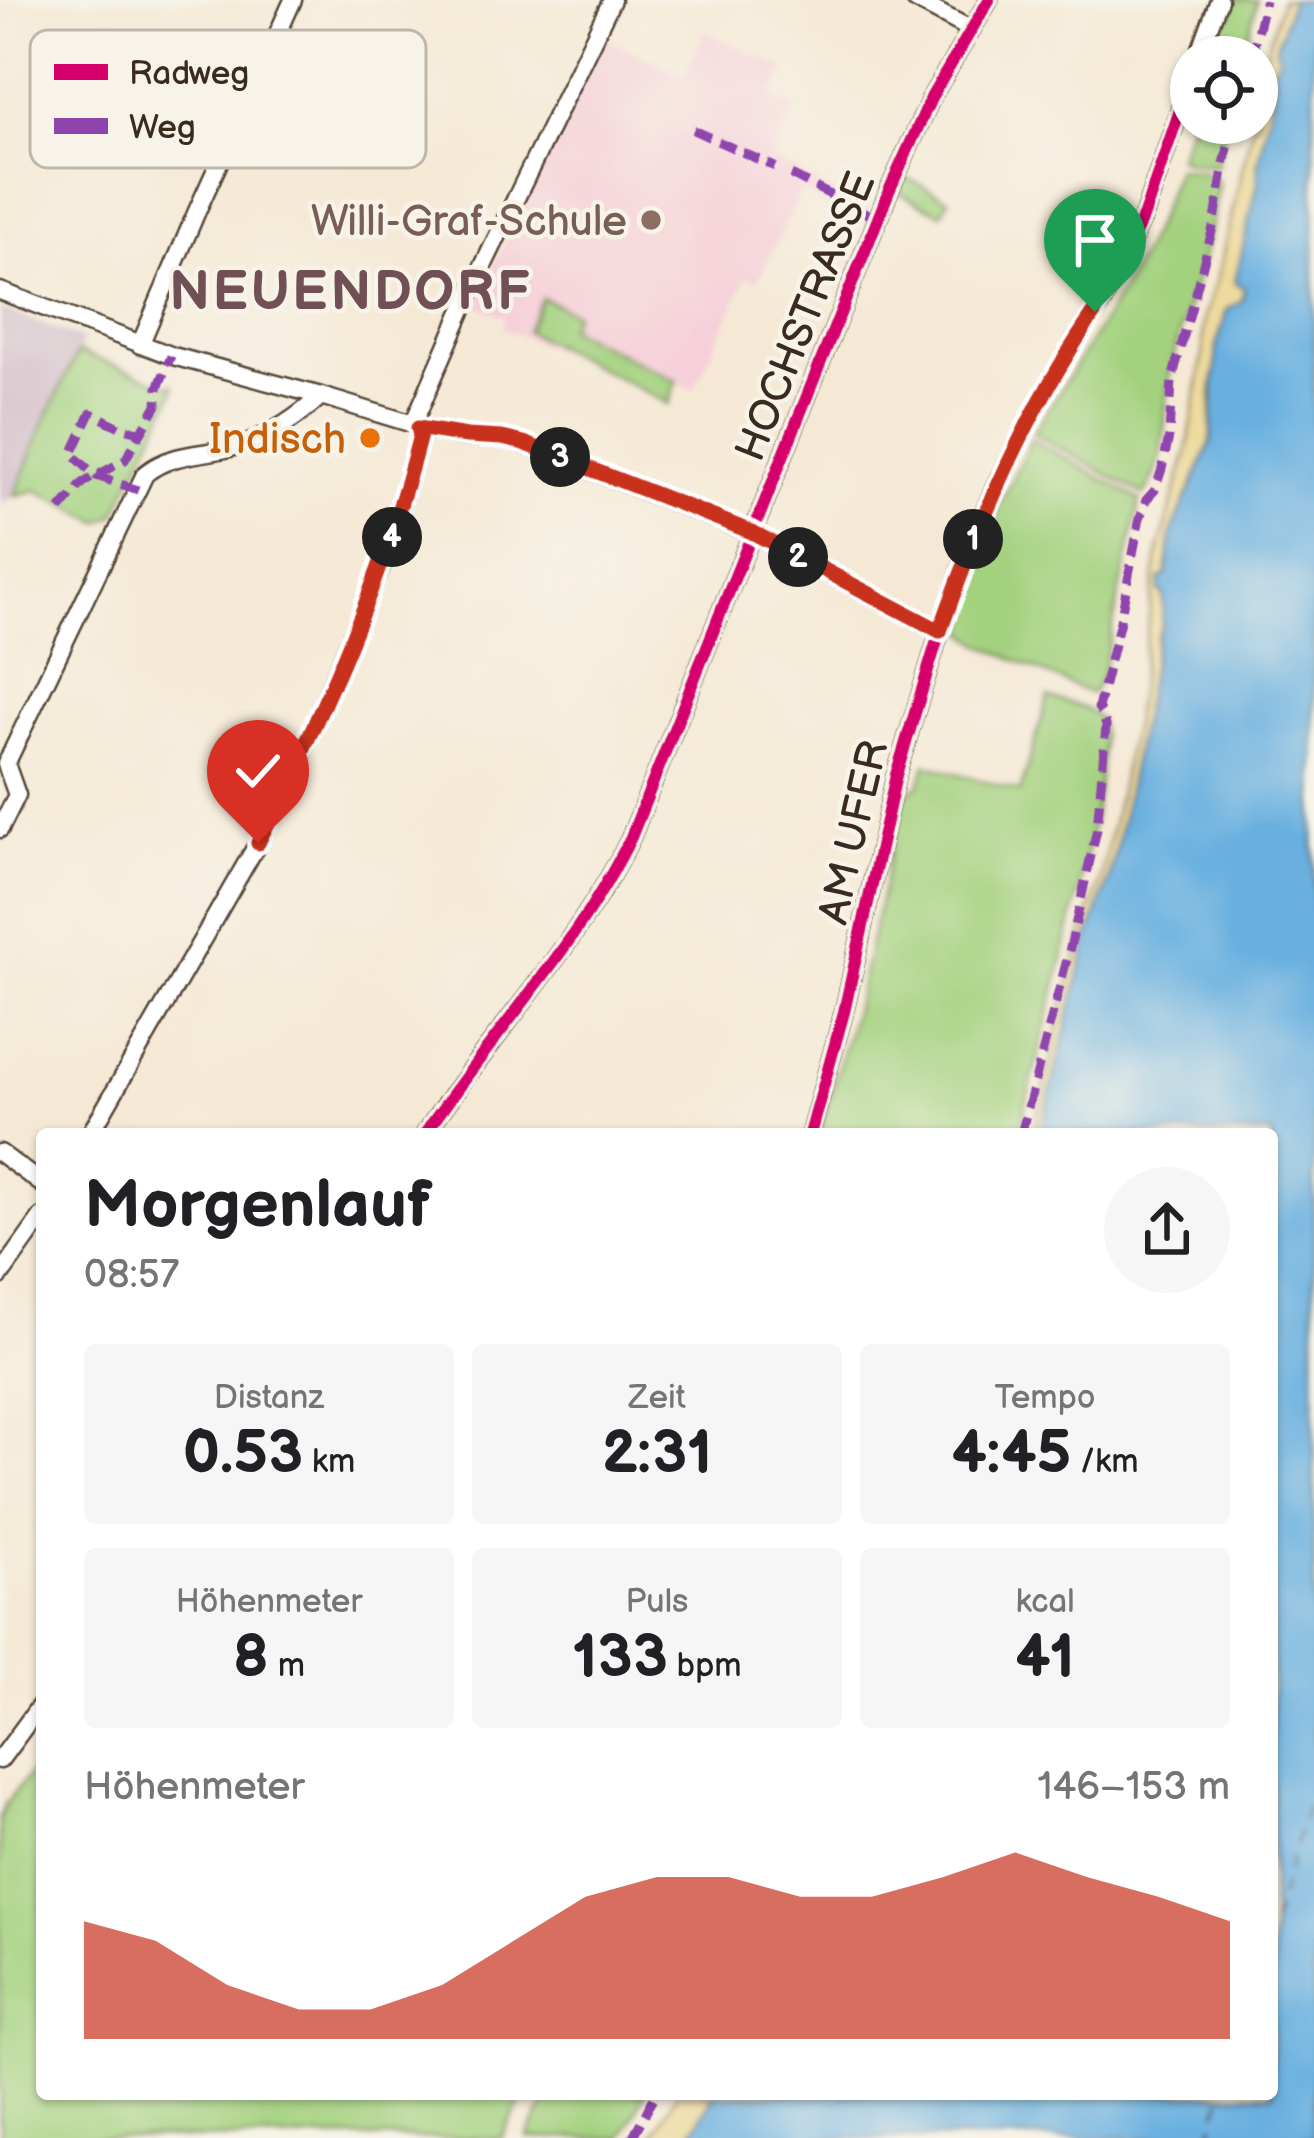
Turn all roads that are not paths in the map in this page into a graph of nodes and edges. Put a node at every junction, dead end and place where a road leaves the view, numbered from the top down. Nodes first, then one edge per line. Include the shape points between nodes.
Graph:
1 (293, 0) edge
2 (612, 0) edge
3 (915, 0) edge
4 (989, 0) edge
5 (1219, 0) edge
6 (970, 29) junction
7 (279, 30) edge
8 (1206, 36) edge
9 (1170, 139) edge
10 (216, 168) edge
11 (0, 291) edge
12 (140, 345) junction
13 (321, 396) junction
14 (415, 426) junction
15 (752, 532) junction
16 (940, 631) junction
17 (0, 829) edge
18 (94, 1128) edge
19 (428, 1128) edge
20 (812, 1128) edge
21 (0, 1153) edge
22 (36, 1180) edge
23 (36, 1225) edge
24 (0, 1276) edge
25 (36, 1711) edge
26 (0, 1760) edge

1 - 7 street
2 - 14 street via 470,291
3 - 6 street
4 - 6 street, HOCHSTRASSE
5 - 8 street
6 - 15 street, HOCHSTRASSE via 884,205
9 - 16 street, AM UFER via 1102,302 998,483
10 - 12 street
11 - 12 street
12 - 13 street
13 - 14 street
13 - 17 street via 242,445 195,452 145,474 7,764 17,795
14 - 15 street via 524,443
14 - 18 street via 420,435 388,550 302,754
15 - 16 street
15 - 19 street, HOCHSTRASSE via 610,879
16 - 20 street, AM UFER via 896,775
21 - 22 street
23 - 24 street
25 - 26 street

